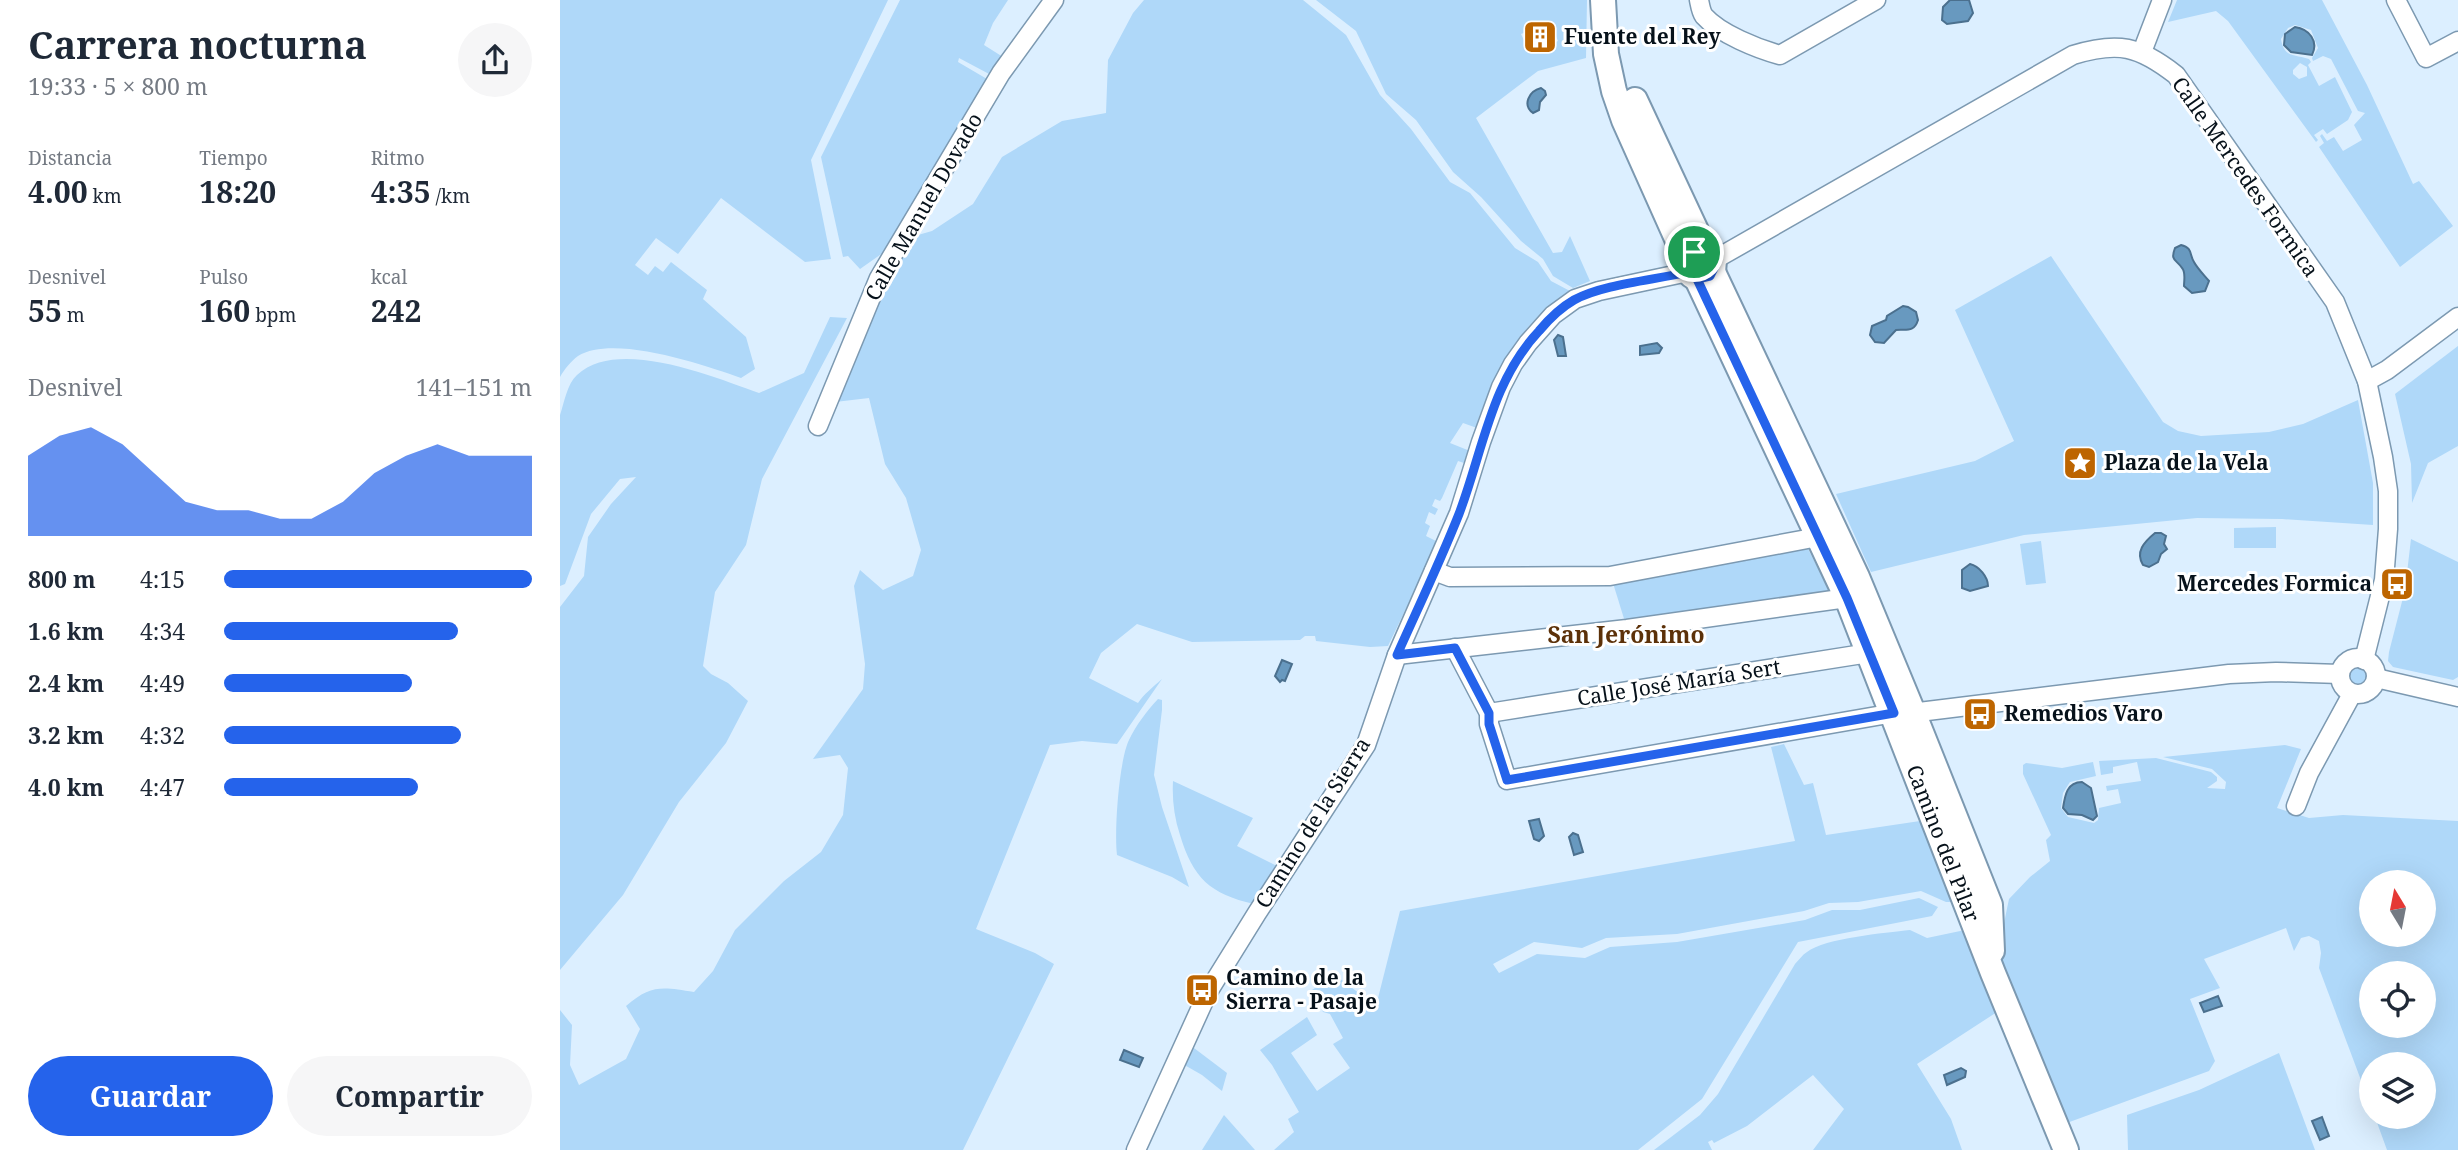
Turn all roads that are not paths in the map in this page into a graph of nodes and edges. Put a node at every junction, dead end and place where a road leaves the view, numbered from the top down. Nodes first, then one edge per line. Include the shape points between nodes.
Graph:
1 (1054, 0) edge
2 (1603, 0) edge
3 (1618, 0) edge
4 (1699, 0) edge
5 (1876, 0) edge
6 (2162, 0) edge
7 (2396, 0) edge
8 (2458, 41) edge
9 (2142, 52) junction
10 (1701, 266) junction
11 (2458, 317) edge
12 (2367, 381) junction
13 (818, 426) dead end
14 (1818, 537) junction
15 (1434, 571) junction
16 (1847, 598) junction
17 (1455, 648) junction
18 (1870, 653) junction
19 (1397, 655) junction
20 (2364, 660) junction
21 (2340, 674) junction
22 (2376, 678) junction
23 (2352, 694) junction
24 (2458, 696) edge
25 (1903, 712) junction
26 (1489, 713) junction
27 (2296, 806) dead end
28 (1136, 1150) edge
29 (2066, 1150) edge

1 - 13 street, Calle Manuel Dovado via 1001,73 879,278
2 - 10 main road, Camino del Pilar via 1606,54 1624,120
3 - 10 main road, Camino del Pilar via 1628,78
4 - 5 street via 1703,15 1732,36 1780,55
6 - 9 street
7 - 8 street via 2426,58
9 - 10 street, Calle Mercedes Formica via 2118,46 2073,55
9 - 12 street, Calle Mercedes Formica via 2176,75 2334,302
10 - 14 main road, Camino del Pilar
10 - 15 street, Camino de la Sierra via 1575,299 1528,343 1501,387 1459,513
10 - 25 main road, Camino del Pilar via 1857,577
11 - 12 street
12 - 20 street, Calle Mercedes Formica via 2388,491 2388,529 2384,580
14 - 15 street via 1610,576 1450,577
14 - 16 main road, Camino del Pilar
15 - 19 street, Camino de la Sierra
16 - 17 street
16 - 18 main road, Camino del Pilar
17 - 19 street
17 - 26 street
18 - 25 main road, Camino del Pilar
18 - 26 street, Calle José María Sert
19 - 28 street, Camino de la Sierra via 1366,745 1208,992
20 - 21 street via 2352,659
20 - 22 street via 2375,670
21 - 23 street via 2342,686
21 - 25 street via 2229,674
22 - 23 street via 2368,691
22 - 24 street
23 - 27 street
25 - 26 street via 1507,780
25 - 29 main road, Camino del Pilar via 1993,973

